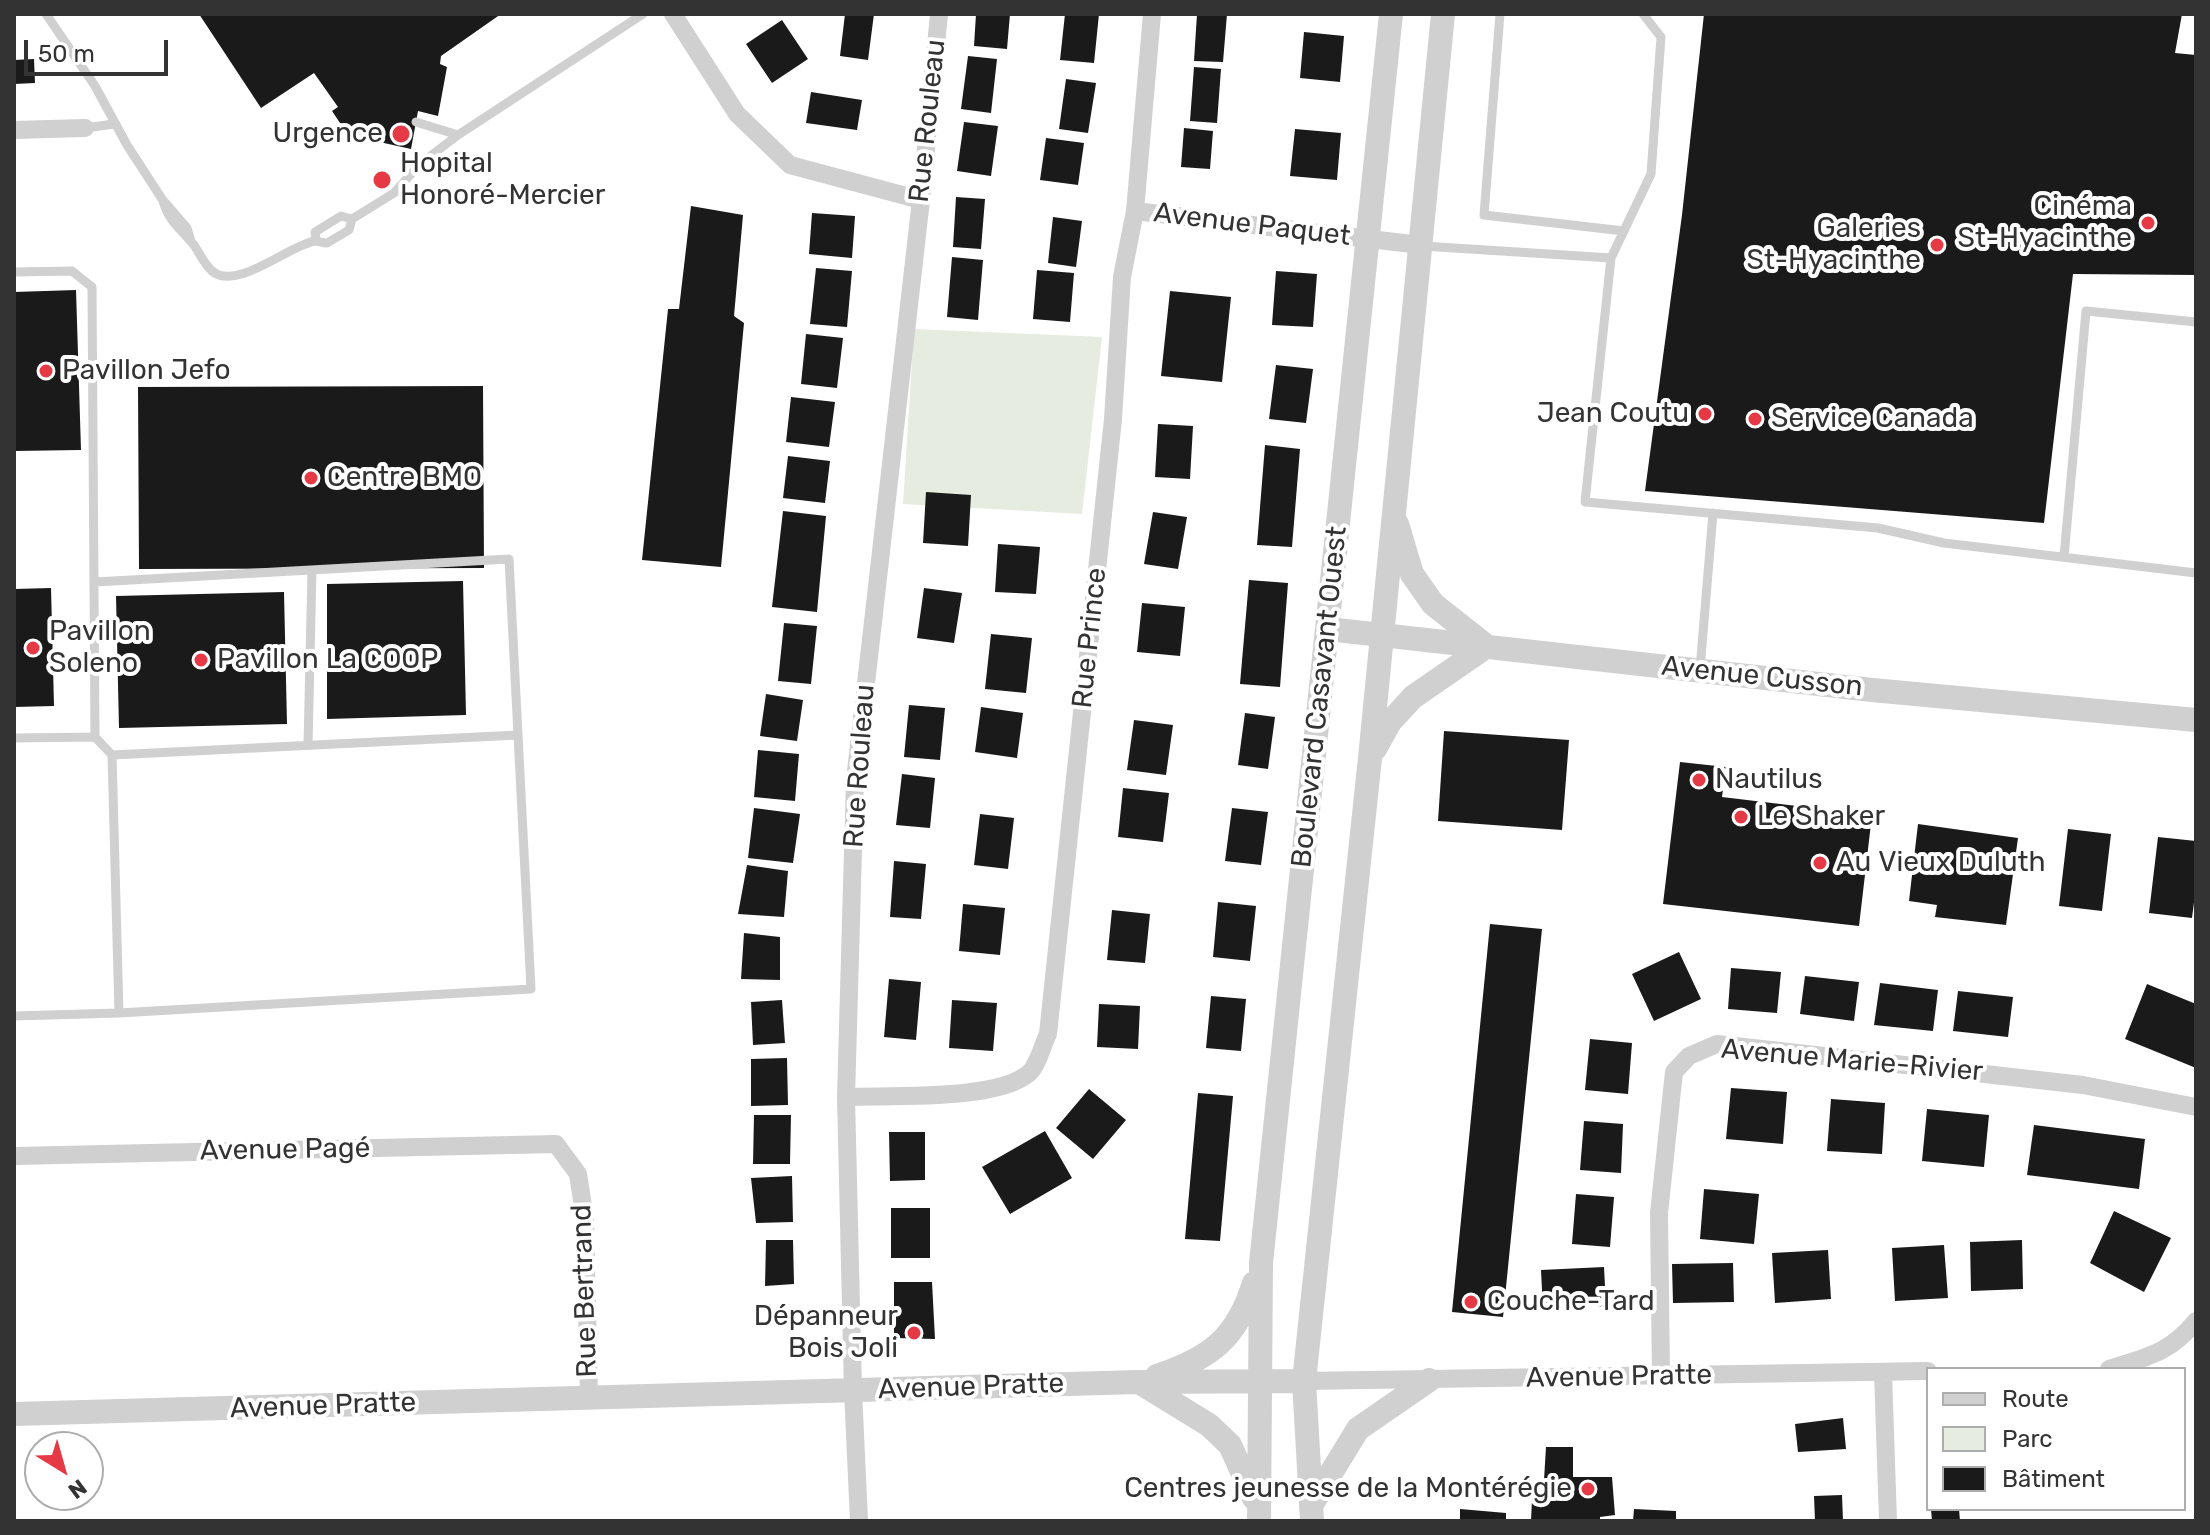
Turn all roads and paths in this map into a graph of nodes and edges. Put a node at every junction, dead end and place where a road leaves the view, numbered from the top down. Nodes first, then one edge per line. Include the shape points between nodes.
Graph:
1 (46, 14) edge
2 (643, 14) edge
3 (673, 14) edge
4 (939, 14) edge
5 (1152, 14) edge
6 (1391, 14) edge
7 (1443, 14) edge
8 (1500, 14) edge
9 (1643, 14) edge
10 (416, 122) dead end
11 (114, 124) junction
12 (85, 128) joint
13 (14, 130) edge
14 (458, 135) junction
15 (921, 200) junction
16 (1135, 211) junction
17 (352, 219) junction
18 (1624, 231) junction
19 (1369, 239) junction
20 (316, 240) junction
21 (1420, 245) junction
22 (1611, 258) junction
23 (14, 272) edge
24 (2196, 322) edge
25 (1394, 513) junction
26 (1713, 513) junction
27 (2064, 557) junction
28 (312, 570) junction
29 (2196, 573) edge
30 (95, 582) junction
31 (1328, 629) junction
32 (1382, 636) junction
33 (1487, 646) junction
34 (1700, 670) junction
35 (2196, 720) edge
36 (518, 735) junction
37 (95, 737) junction
38 (14, 738) edge
39 (308, 745) junction
40 (112, 755) junction
41 (1370, 758) junction
42 (119, 1013) junction
43 (14, 1016) edge
44 (846, 1097) junction
45 (2196, 1107) edge
46 (556, 1144) joint
47 (14, 1156) edge
48 (1261, 1263) junction
49 (2196, 1321) edge
50 (2116, 1367) edge
51 (1926, 1371) edge
52 (1883, 1372) junction
53 (1661, 1376) junction
54 (1429, 1380) junction
55 (1259, 1381) junction
56 (1304, 1381) junction
57 (1139, 1382) junction
58 (853, 1390) junction
59 (589, 1398) junction
60 (14, 1414) edge
61 (1312, 1513) edge
62 (1259, 1515) edge
63 (859, 1521) edge
64 (1888, 1521) edge

1 - 11 lane
2 - 14 lane
3 - 15 street via 737,114 790,165
4 - 15 street, Rue Rouleau
5 - 16 street, Rue Prince
6 - 19 street, Boulevard Casavant Ouest
7 - 21 street, Boulevard Casavant Ouest
8 - 18 lane via 1484,215
9 - 18 lane via 1661,37 1651,174
10 - 14 lane
11 - 12 lane
11 - 20 lane via 221,277 263,265
12 - 13 street
14 - 17 lane via 430,154 394,193
15 - 44 street, Rue Rouleau via 855,780
16 - 19 street, Avenue Paquet
16 - 44 street, Rue Prince via 1122,277 1113,419 1048,1034 1031,1071 1015,1083 972,1092
17 - 20 lane via 349,230 327,243
17 - 20 lane via 341,216 315,232
18 - 22 lane
19 - 21 street, Avenue Paquet
19 - 31 street, Boulevard Casavant Ouest
21 - 22 lane
21 - 25 street, Boulevard Casavant Ouest
22 - 26 lane via 1585,502
23 - 30 lane via 72,271 92,287
24 - 27 lane via 2086,311
25 - 32 street, Boulevard Casavant Ouest
25 - 33 street via 1412,574 1433,604
26 - 27 lane via 1878,528 1944,543
26 - 34 lane
27 - 29 lane
28 - 30 lane
28 - 36 lane via 509,559
28 - 39 lane
30 - 37 lane
31 - 32 street, Avenue Cusson
31 - 48 street, Boulevard Casavant Ouest
32 - 33 street, Avenue Cusson
32 - 41 street, Boulevard Casavant Ouest
33 - 34 street, Avenue Cusson
33 - 41 street via 1413,697 1390,722
34 - 35 street, Avenue Cusson
36 - 39 lane
36 - 42 lane via 531,989
37 - 38 lane
37 - 40 lane
39 - 40 lane
40 - 42 lane
41 - 56 street, Boulevard Casavant Ouest
42 - 43 lane
44 - 58 street, Rue Rouleau
45 - 53 street, Avenue Marie-Rivier via 2083,1085 1717,1044 1689,1056 1674,1072 1661,1199
46 - 47 street, Avenue Pagé
46 - 59 street, Rue Bertrand via 578,1174 585,1219
48 - 55 street, Boulevard Casavant Ouest
48 - 57 street via 1246,1309 1230,1335 1182,1368
49 - 50 street via 2161,1353
51 - 52 street, Avenue Pratte
52 - 53 street, Avenue Pratte
52 - 64 street
53 - 54 street, Avenue Pratte
54 - 56 street, Avenue Pratte
54 - 61 street via 1358,1429
55 - 56 street, Avenue Pratte
55 - 57 street, Avenue Pratte
55 - 62 street, Boulevard Casavant Ouest
56 - 61 street, Boulevard Casavant Ouest
57 - 58 street, Avenue Pratte
57 - 62 street via 1209,1425 1230,1445
58 - 59 street, Avenue Pratte
58 - 63 street, Rue Rouleau
59 - 60 street, Avenue Pratte

